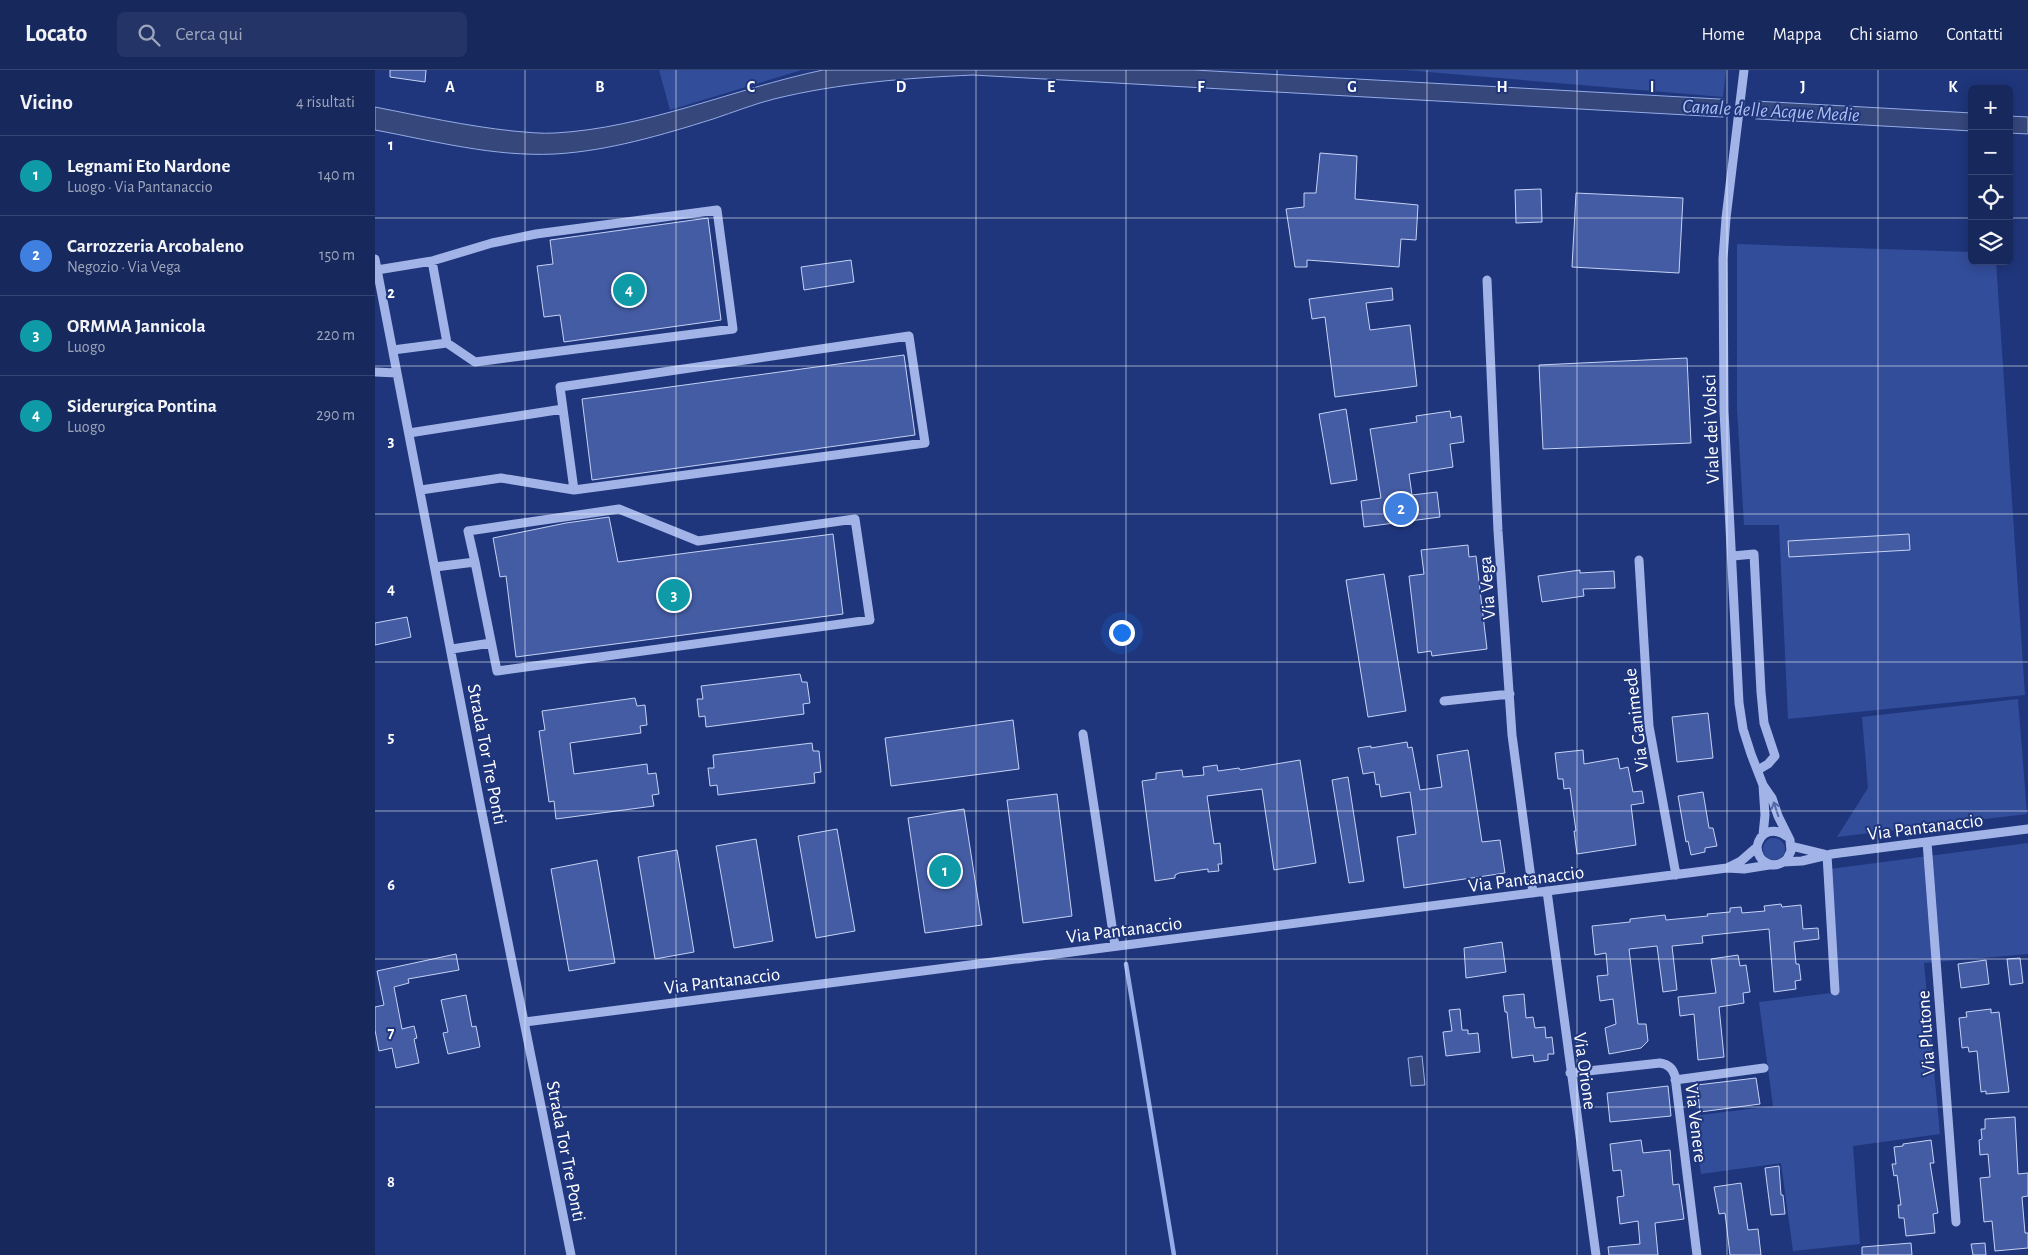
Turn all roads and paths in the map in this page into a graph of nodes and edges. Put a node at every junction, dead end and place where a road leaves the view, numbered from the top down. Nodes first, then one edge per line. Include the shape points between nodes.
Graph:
1 (1745, 70) edge
2 (375, 259) edge
3 (432, 261) junction
4 (377, 270) junction
5 (1487, 280) dead end
6 (447, 343) junction
7 (393, 350) junction
8 (375, 372) edge
9 (397, 373) junction
10 (563, 409) junction
11 (409, 433) junction
12 (421, 490) junction
13 (574, 490) junction
14 (1733, 556) junction
15 (1639, 560) dead end
16 (475, 562) junction
17 (435, 566) junction
18 (491, 643) junction
19 (452, 649) junction
20 (1510, 694) junction
21 (1443, 701) dead end
22 (1083, 734) dead end
23 (1758, 770) junction
24 (1763, 785) junction
25 (2028, 829) edge
26 (1763, 835) junction
27 (1787, 836) junction
28 (1927, 842) junction
29 (1757, 846) junction
30 (1791, 846) junction
31 (1827, 855) junction
32 (1783, 862) junction
33 (1769, 864) junction
34 (1727, 868) junction
35 (1676, 875) junction
36 (1547, 891) junction
37 (1533, 893) junction
38 (1115, 946) junction
39 (1835, 991) dead end
40 (525, 1022) junction
41 (1764, 1068) dead end
42 (1570, 1073) junction
43 (1675, 1080) junction
44 (1956, 1222) dead end
45 (571, 1255) edge
46 (1596, 1255) edge
47 (1697, 1255) edge

1 - 14 street, Viale dei Volsci via 1723,259 1724,411
2 - 4 street, Strada Tor Tre Ponti
3 - 4 street
3 - 6 street
3 - 6 street via 529,235 717,210 733,330 475,362
4 - 7 street, Strada Tor Tre Ponti
5 - 20 street, Via Vega via 1498,530
6 - 7 street
7 - 9 street, Strada Tor Tre Ponti
8 - 9 street
9 - 11 street, Strada Tor Tre Ponti
10 - 11 street
10 - 13 street
10 - 13 street via 560,387 909,336 925,443
11 - 12 street, Strada Tor Tre Ponti
12 - 13 street via 501,478
12 - 17 street, Strada Tor Tre Ponti
14 - 23 street, Viale dei Volsci via 1739,703
14 - 23 street via 1755,554 1764,723 1775,756
15 - 35 street, Via Ganimede via 1649,726
16 - 17 street
16 - 18 street
16 - 18 street via 468,531 619,509 698,541 855,519 870,620 497,671
17 - 19 street, Strada Tor Tre Ponti
18 - 19 street
19 - 40 street, Strada Tor Tre Ponti
20 - 21 street
20 - 37 street, Via Vega via 1511,736
22 - 38 street
23 - 24 street, Viale dei Volsci
24 - 26 street, Viale dei Volsci
27 -> 24 street, Viale dei Volsci via 1773,798
25 - 28 street, Via Pantanaccio
26 - 27 street via 1777,831
26 - 29 street
27 - 30 street
28 - 31 street, Via Pantanaccio
28 - 44 street, Via Plutone
29 - 33 street via 1759,858
29 - 34 street, Via Pantanaccio
30 - 31 street, Via Pantanaccio
30 - 32 street via 1790,856
31 - 32 street, Via Pantanaccio
31 - 39 street
32 - 33 street
33 - 34 street, Via Pantanaccio via 1744,869
34 - 35 street, Via Pantanaccio
35 - 36 street, Via Pantanaccio
36 - 37 street, Via Pantanaccio
36 - 42 street, Via Orione
37 - 38 street, Via Pantanaccio
38 - 40 street, Via Pantanaccio
40 - 45 street, Strada Tor Tre Ponti
41 - 43 street
42 - 43 street, Via Venere via 1664,1063 1672,1069
42 - 46 street, Via Orione
43 - 47 street, Via Venere

